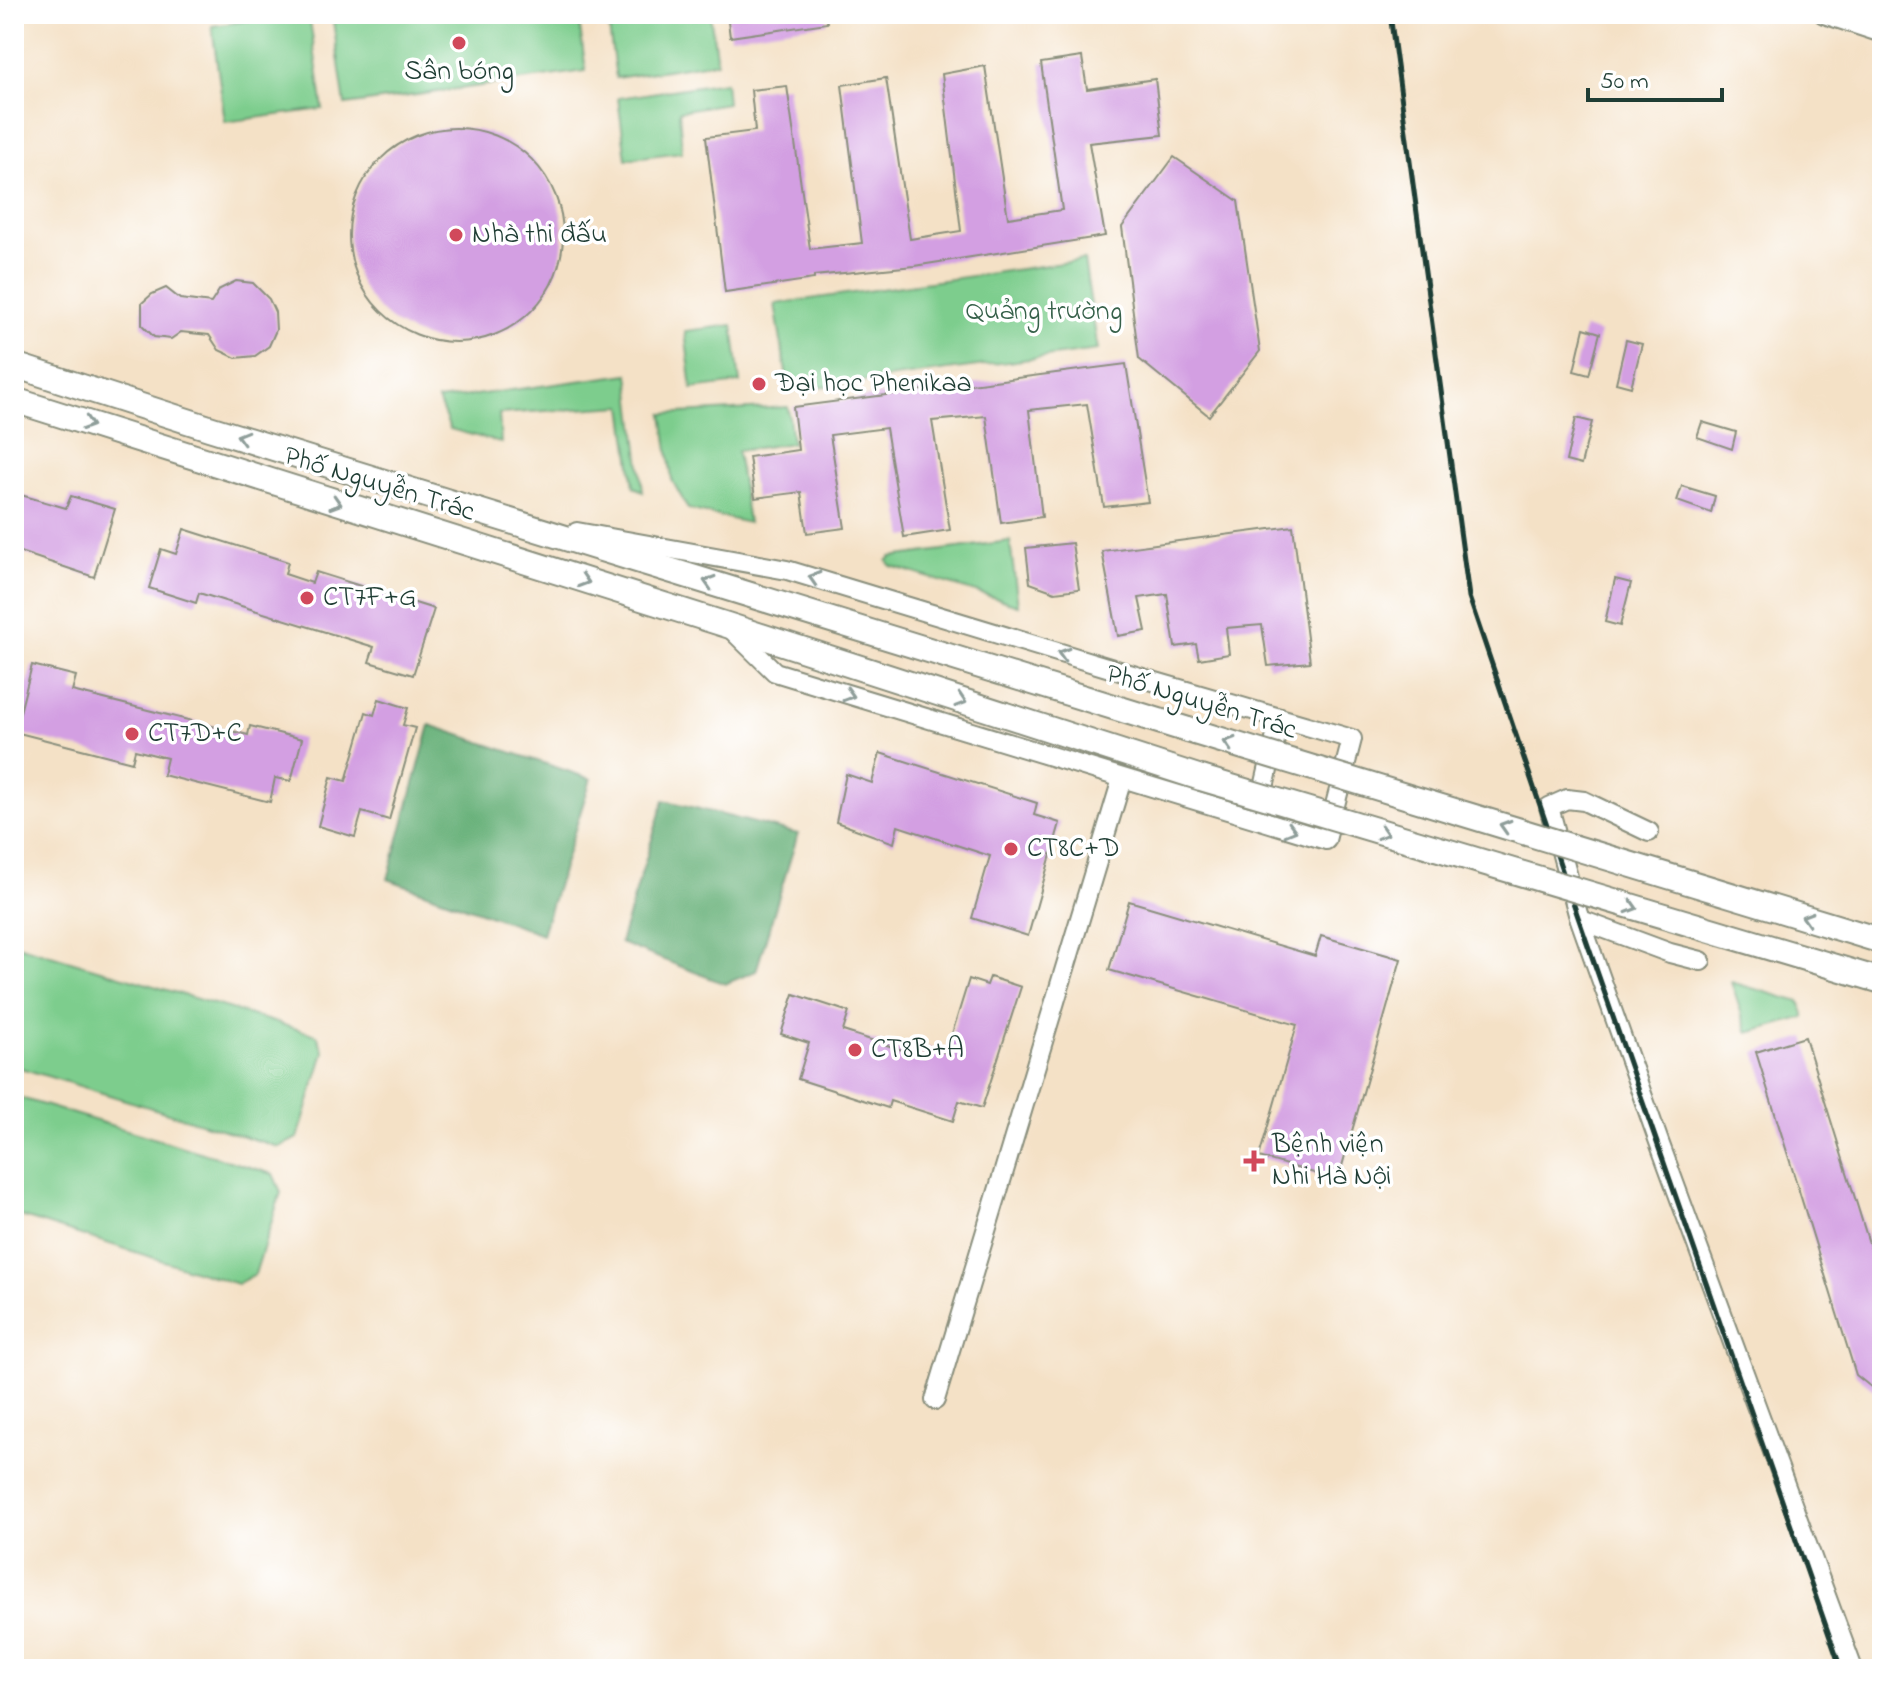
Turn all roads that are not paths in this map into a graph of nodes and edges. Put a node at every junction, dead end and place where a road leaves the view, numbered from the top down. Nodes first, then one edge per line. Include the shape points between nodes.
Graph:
1 (1824, 14) edge
2 (1882, 33) edge
3 (14, 365) edge
4 (14, 400) edge
5 (274, 448) junction
6 (265, 480) junction
7 (503, 519) junction
8 (727, 625) junction
9 (1280, 718) junction
10 (1122, 779) junction
11 (1256, 820) junction
12 (1649, 832) dead end
13 (1581, 920) junction
14 (1882, 941) edge
15 (1701, 961) dead end
16 (1882, 981) edge
17 (935, 1400) dead end
18 (1853, 1669) edge

1 - 2 street
5 -> 3 main road, Phố Nguyễn Trác
4 -> 6 main road, Phố Nguyễn Trác
5 - 6 main road
5 - 7 main road, Phố Nguyễn Trác
6 -> 8 main road, Phố Nguyễn Trác
9 -> 7 street, Phố Nguyễn Trác via 787,570
14 -> 7 main road, Phố Nguyễn Trác, bridge
8 -> 10 street, Phố Nguyễn Trác via 775,672
8 -> 16 main road, Phố Nguyễn Trác, bridge via 1201,778
9 - 11 street
11 -> 9 street, Phố Nguyễn Trác via 1326,840 1352,739
10 - 11 street, Phố Nguyễn Trác
10 - 17 street
12 - 13 street via 1584,801 1567,799 1549,807
13 - 15 street
13 - 18 street

